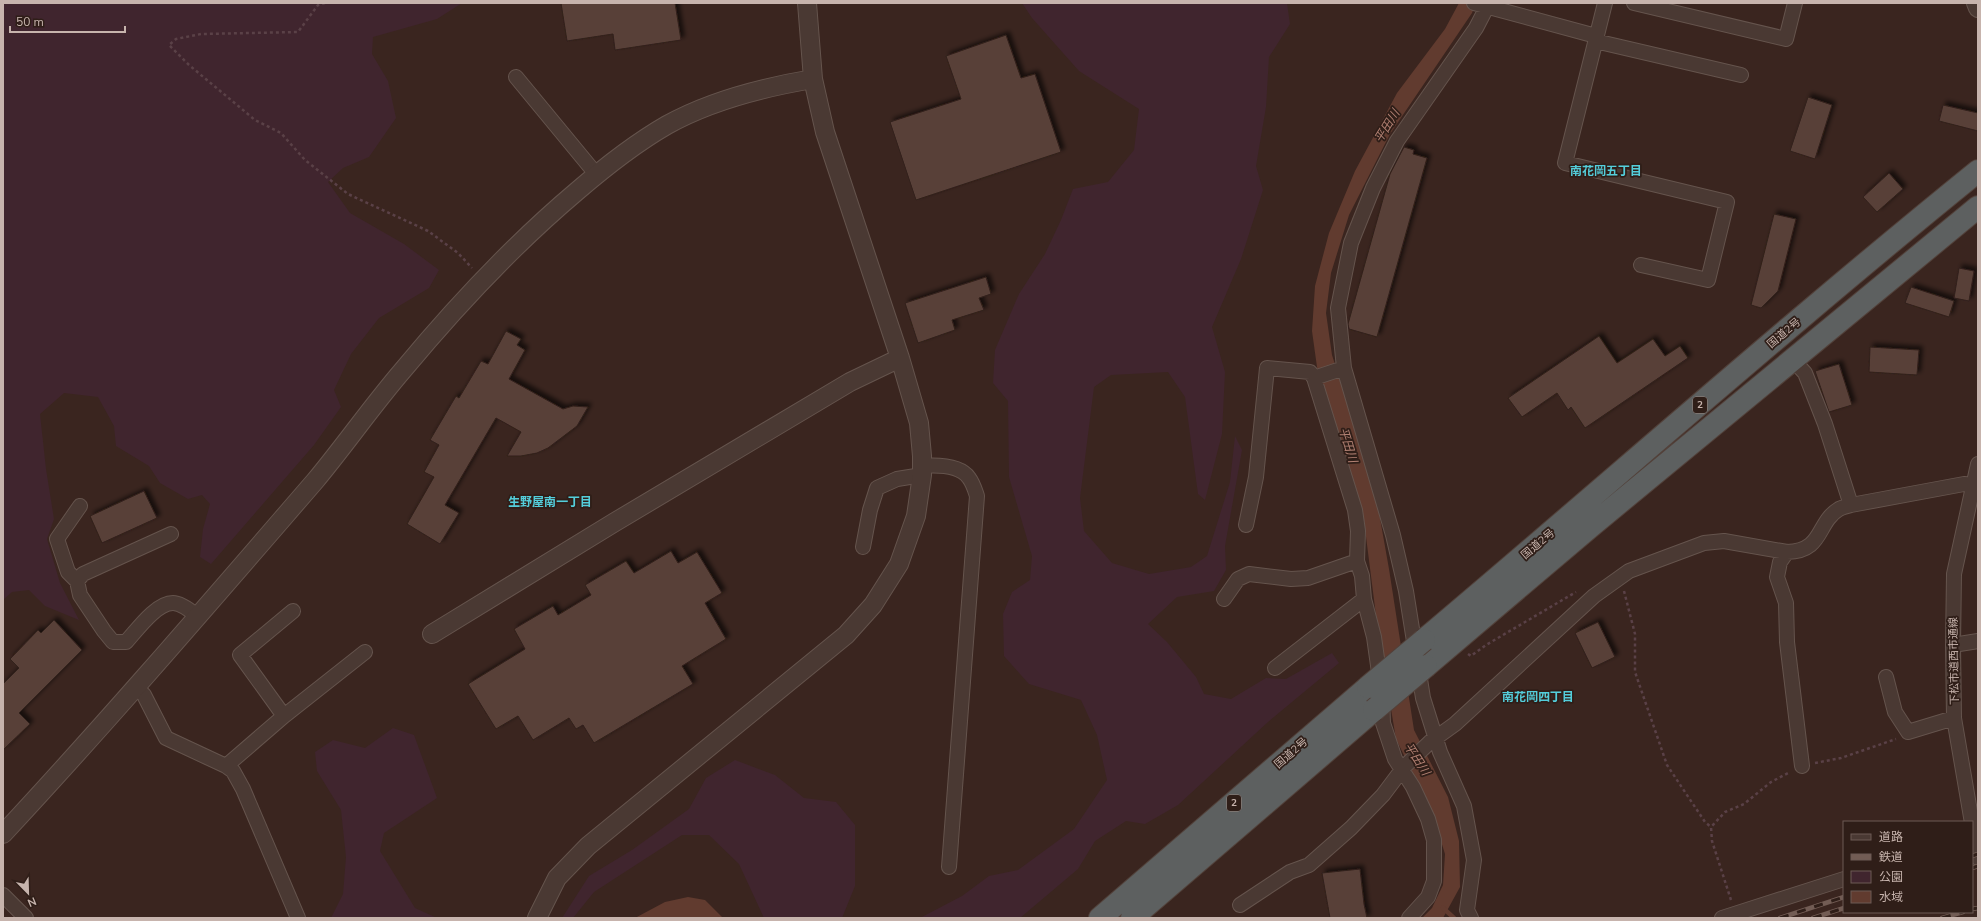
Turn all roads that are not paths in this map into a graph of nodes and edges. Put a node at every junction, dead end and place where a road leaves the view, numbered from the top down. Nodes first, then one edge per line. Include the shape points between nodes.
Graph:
1 (807, 3) edge
2 (1605, 3) edge
3 (1634, 3) edge
4 (1795, 3) edge
5 (1976, 3) edge
6 (1482, 4) edge
7 (1978, 8) edge
8 (1595, 39) junction
9 (1741, 75) dead end
10 (516, 77) dead end
11 (813, 80) junction
12 (1978, 171) edge
13 (596, 174) junction
14 (1978, 207) edge
15 (1641, 265) dead end
16 (900, 358) junction
17 (1793, 360) junction
18 (1342, 368) junction
19 (1316, 377) junction
20 (1978, 464) edge
21 (922, 471) junction
22 (1975, 485) junction
23 (1851, 505) junction
24 (80, 506) dead end
25 (1246, 525) dead end
26 (171, 534) dead end
27 (863, 547) dead end
28 (1787, 552) junction
29 (1357, 561) junction
30 (77, 581) junction
31 (1224, 599) dead end
32 (1364, 599) junction
33 (293, 611) dead end
34 (197, 616) junction
35 (432, 634) dead end
36 (1978, 642) edge
37 (1953, 645) junction
38 (365, 652) dead end
39 (1275, 668) dead end
40 (1886, 677) dead end
41 (136, 687) junction
42 (284, 716) junction
43 (1954, 718) junction
44 (1433, 740) junction
45 (226, 766) junction
46 (1802, 766) road end
47 (1402, 768) junction
48 (1975, 820) edge
49 (3, 834) edge
50 (1973, 838) edge
51 (1978, 858) edge
52 (949, 868) dead end
53 (1843, 879) edge
54 (3, 895) edge
55 (1240, 905) dead end
56 (1729, 916) edge
57 (26, 918) edge
58 (298, 918) edge
59 (537, 918) edge
60 (1100, 918) edge
61 (1132, 918) edge
62 (1410, 918) edge
63 (1471, 918) edge

1 - 11 street
2 - 8 street
3 - 4 street via 1786,39
5 - 7 street
6 - 8 street
6 - 18 street via 1472,34 1397,141 1373,188 1351,243 1338,308
8 - 9 street
8 - 15 street via 1565,163 1727,202 1708,280
10 - 13 street
11 - 13 street via 790,83 724,100 670,123 631,147
11 - 16 street via 825,132
12 - 60 highway, 国道2号 / 2, bridge via 1904,230
13 - 34 street via 536,225 482,278 402,371 317,478
14 - 17 highway, 国道2号 / 2
16 - 21 street via 919,423
16 - 35 street via 850,382
17 - 23 street via 1805,373
17 - 61 highway, 国道2号 / 2, bridge via 1591,526
18 - 19 street
18 - 44 street via 1393,535
19 - 25 street via 1310,372 1267,368 1256,477
19 - 29 street via 1355,510 1358,531
20 - 22 street, 下松市道西市通線
21 - 27 street via 877,488
21 - 52 street via 935,465 955,468 969,477 977,496
21 - 59 street via 916,516 899,564 874,605 846,635 588,846 557,878
22 - 23 street via 1964,484
22 - 37 street, 下松市道西市通線 via 1954,574
23 - 28 street via 1832,516 1812,544 1797,551
24 - 30 street via 57,539 68,572
26 - 30 street via 83,574
28 - 44 street via 1724,541 1704,543 1629,571 1594,596 1455,724
28 - 46 street via 1780,562 1777,576 1786,603 1787,642
29 - 31 street via 1308,578 1291,579 1249,574 1238,579
29 - 32 street via 1362,576
30 - 34 street via 80,595 113,642 126,642 160,606 174,602
32 - 39 street
32 - 47 street via 1374,637 1382,694 1383,723
33 - 42 street via 240,655
34 - 41 street
36 - 37 street
37 - 43 street, 下松市道西市通線
38 - 42 street
40 - 43 street via 1894,712 1908,732
41 - 45 street via 144,695 166,738
41 - 49 street
42 - 45 street
43 - 48 street, 下松市道西市通線
44 - 47 street
44 - 63 street via 1464,806 1474,860 1468,910
45 - 58 street via 233,771 243,789
47 - 55 street via 1383,795 1309,865 1290,872
47 - 62 street via 1428,819 1434,840 1434,881 1428,897
48 - 50 street, 下松市道西市通線
50 - 51 street, 下松市道西市通線
53 - 56 street
54 - 57 street

